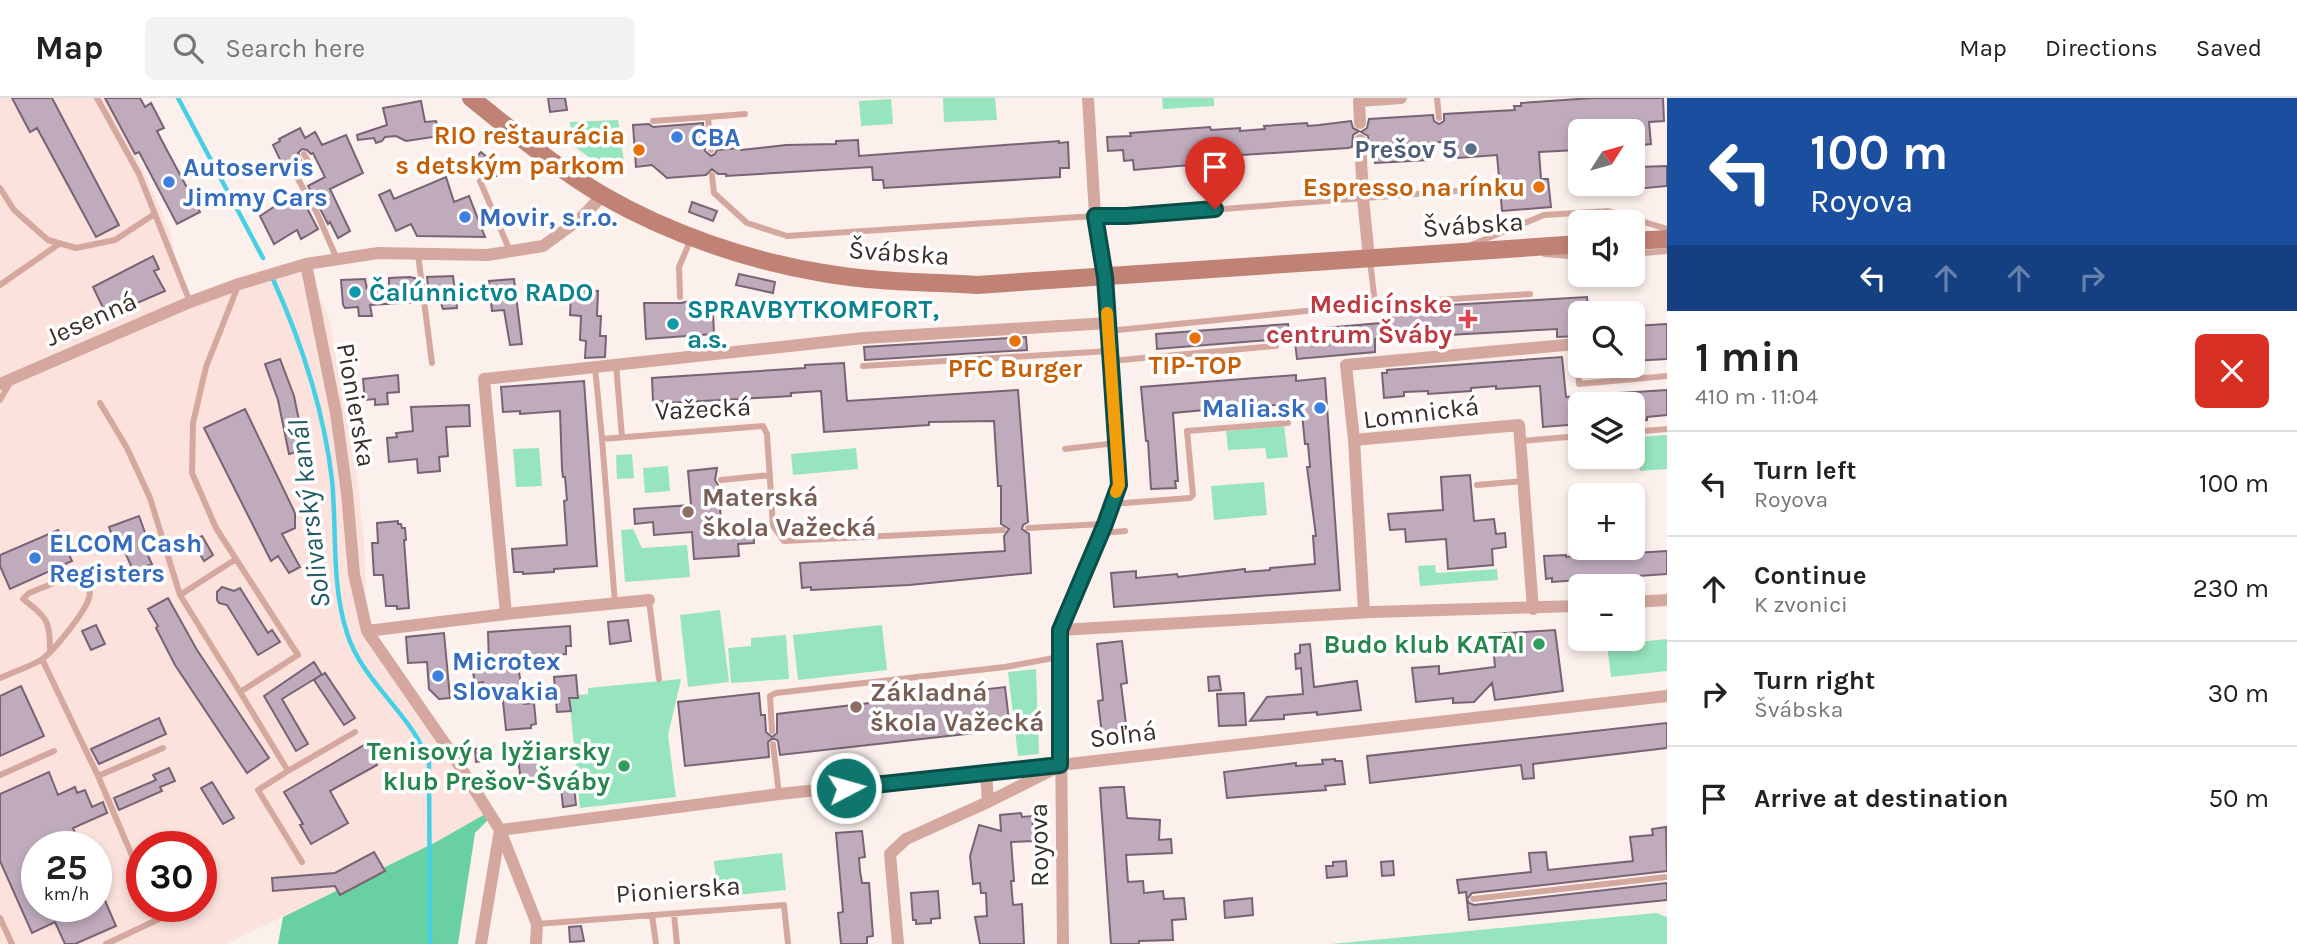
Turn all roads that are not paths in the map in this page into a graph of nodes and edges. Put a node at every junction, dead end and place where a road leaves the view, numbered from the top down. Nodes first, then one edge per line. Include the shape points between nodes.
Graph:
1 (97, 98) edge
2 (471, 98) edge
3 (1088, 98) edge
4 (1401, 98) edge
5 (1437, 98) edge
6 (745, 114) dead end
7 (708, 117) junction
8 (1439, 117) dead end
9 (653, 121) dead end
10 (1360, 122) dead end
11 (1360, 140) dead end
12 (711, 150) dead end
13 (304, 154) dead end
14 (712, 175) dead end
15 (481, 181) dead end
16 (0, 188) edge
17 (1495, 188) dead end
18 (603, 195) junction
19 (1363, 198) junction
20 (153, 215) junction
21 (1095, 216) junction
22 (1667, 229) edge
23 (692, 237) junction
24 (1667, 239) edge
25 (1645, 240) edge
26 (59, 244) junction
27 (1568, 245) edge
28 (510, 251) junction
29 (1484, 251) junction
30 (1667, 251) edge
31 (1452, 253) junction
32 (1645, 253) edge
33 (418, 254) junction
34 (1568, 256) edge
35 (1369, 258) junction
36 (337, 259) junction
37 (306, 264) junction
38 (1105, 277) junction
39 (239, 284) junction
40 (0, 285) edge
41 (1530, 293) dead end
42 (680, 297) dead end
43 (190, 302) junction
44 (1375, 304) junction
45 (1108, 327) junction
46 (1568, 345) edge
47 (1276, 346) dead end
48 (1110, 356) junction
49 (432, 363) dead end
50 (616, 364) junction
51 (863, 366) dead end
52 (595, 367) junction
53 (1667, 376) edge
54 (1579, 378) edge
55 (1645, 378) edge
56 (1645, 378) edge
57 (6, 382) edge
58 (0, 400) edge
59 (100, 403) dead end
60 (1288, 423) dead end
61 (1667, 429) edge
62 (1645, 431) edge
63 (622, 437) junction
64 (1568, 437) edge
65 (602, 439) junction
66 (1354, 440) junction
67 (1520, 441) junction
68 (1116, 443) junction
69 (1065, 449) dead end
70 (770, 475) junction
71 (722, 480) dead end
72 (1524, 481) junction
73 (1477, 485) dead end
74 (1112, 504) junction
75 (1028, 528) dead end
76 (1103, 529) junction
77 (1003, 530) dead end
78 (1125, 531) dead end
79 (236, 559) junction
80 (180, 595) junction
81 (649, 600) joint
82 (1667, 600) edge
83 (1645, 601) edge
84 (615, 603) junction
85 (1568, 607) edge
86 (1533, 608) junction
87 (1364, 612) junction
88 (506, 614) junction
89 (1060, 630) junction
90 (367, 631) junction
91 (50, 650) junction
92 (1059, 657) junction
93 (42, 659) junction
94 (0, 678) edge
95 (659, 679) dead end
96 (240, 692) junction
97 (1667, 696) edge
98 (772, 731) dead end
99 (355, 732) dead end
100 (773, 744) dead end
101 (163, 748) dead end
102 (54, 751) dead end
103 (1060, 765) junction
104 (288, 771) junction
105 (986, 773) junction
106 (0, 775) edge
107 (98, 776) junction
108 (779, 794) junction
109 (988, 802) junction
110 (500, 830) junction
111 (126, 842) edge
112 (302, 862) dead end
113 (1667, 877) edge
114 (1473, 899) dead end
115 (674, 914) junction
116 (652, 915) junction
117 (0, 918) edge
118 (153, 922) edge
119 (537, 924) junction
120 (3, 930) edge
121 (12, 944) edge
122 (106, 944) edge
123 (481, 944) edge
124 (537, 944) edge
125 (656, 944) edge
126 (677, 944) edge
127 (788, 944) edge
128 (898, 944) edge
129 (1063, 944) edge

1 - 20 lane via 139,174
2 - 18 street, Švábska
3 - 21 street, Royova
4 - 10 street via 1359,101
5 - 8 lane
6 - 7 lane
7 - 9 lane
7 - 12 lane
11 - 19 street
13 - 36 lane via 309,163 294,172
14 - 21 lane, Švábska via 714,193 747,223 787,236
15 - 28 lane
16 - 26 lane via 14,209 48,240
17 - 19 lane, Švábska
18 - 23 street, Švábska
18 - 28 street via 543,246
19 - 21 lane, Švábska
19 - 35 street
20 - 26 lane via 115,240 76,248
20 - 43 lane
21 - 38 street, Royova
22 - 31 lane via 1608,211 1544,215
23 - 38 street, Švábska via 804,269 873,279 977,285
23 - 42 lane via 679,267
24 - 25 street
26 - 40 lane
27 - 29 street, Švábska
28 - 33 street
29 - 31 street, Švábska
29 - 34 lane
30 - 32 lane
31 - 35 street, Švábska
33 - 36 street
33 - 49 lane
35 - 38 street, Švábska
35 - 44 lane
36 - 37 street
37 - 39 street, Jesenná
37 - 90 street, Pionierska via 336,412 354,574
38 - 45 street, Royova
39 - 43 street, Jesenná
39 - 79 lane via 206,367 193,423 191,474
41 - 44 lane
43 - 57 street, Jesenná
44 - 45 lane
45 - 48 street, Royova
45 - 50 street via 864,338
46 - 66 street via 1346,365
47 - 48 lane
48 - 51 lane
48 - 68 street, Royova
50 - 52 street
50 - 63 lane
52 - 65 lane
52 - 88 street via 484,379
53 - 55 lane
54 - 56 lane via 1579,384
57 - 58 lane, Jesenná
59 - 80 lane via 150,498
60 - 74 lane via 1188,431 1190,498
61 - 62 lane
63 - 65 lane, Važecká
63 - 70 lane, Važecká via 763,426
64 - 67 lane
65 - 84 lane
66 - 67 street, Lomnická via 1519,425
66 - 87 street, Lomnická
67 - 72 street
68 - 69 lane
68 - 74 street, Royova via 1119,485
70 - 71 lane
70 - 77 lane, Važecká via 773,526 784,541
72 - 73 lane
72 - 86 street
74 - 76 street, Royova
75 - 76 lane
76 - 78 lane
76 - 89 street, Royova
79 - 80 lane
79 - 96 lane via 298,655
80 - 96 lane
81 - 84 street
81 - 95 lane
82 - 83 street
84 - 88 street
85 - 86 street
86 - 87 street
87 - 89 street
88 - 90 street
89 - 92 street, Royova
90 - 110 street, Pionierska
91 - 91 lane via 84,611 91,594 87,582 74,575 23,599 50,627
91 - 93 lane
92 - 98 lane via 776,694 770,696
92 - 103 street, Royova
93 - 94 lane
93 - 107 lane
96 - 104 lane
97 - 103 street, Soľná
99 - 104 lane
100 - 108 lane
101 - 107 lane
102 - 106 lane
103 - 105 street, Soľná
103 - 109 street
103 - 129 street, Royova
104 - 112 lane via 258,790
105 - 108 street, Soľná
105 - 109 street
107 - 111 lane
108 - 110 street, Soľná
109 - 128 street via 906,839 890,854
110 - 119 street, Pionierska
110 - 123 street
113 - 114 lane
115 - 116 lane, Pionierska
115 - 126 lane
115 - 127 lane, Pionierska via 784,905
116 - 119 lane, Pionierska
116 - 125 lane
117 - 120 lane
118 - 122 lane
119 - 124 street, Pionierska
120 - 121 lane

